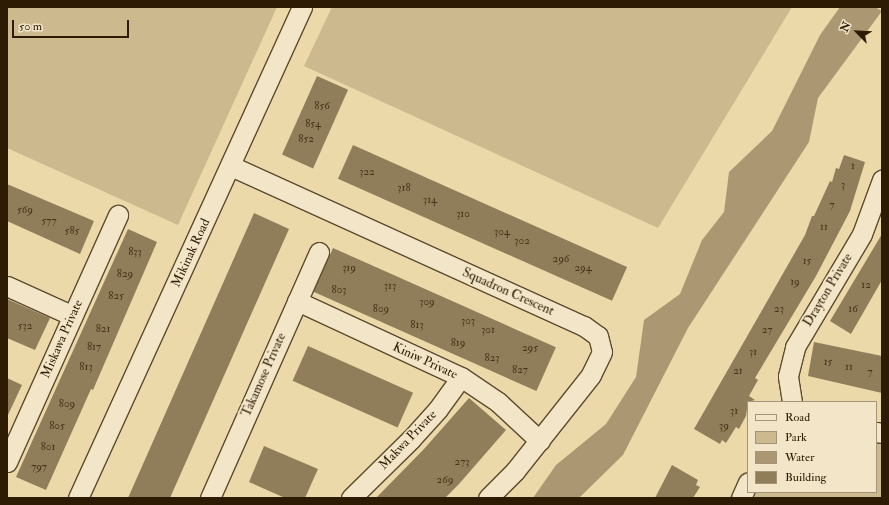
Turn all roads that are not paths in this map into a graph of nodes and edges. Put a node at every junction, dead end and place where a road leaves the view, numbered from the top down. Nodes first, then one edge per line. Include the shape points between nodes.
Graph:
1 (302, 7) edge
2 (231, 166) junction
3 (882, 180) edge
4 (118, 215) dead end
5 (319, 252) dead end
6 (7, 286) edge
7 (297, 301) junction
8 (72, 316) junction
9 (461, 377) junction
10 (792, 401) edge
11 (14, 428) edge
12 (540, 441) junction
13 (7, 462) edge
14 (747, 484) edge
15 (215, 496) edge
16 (78, 498) edge
17 (351, 498) edge
18 (488, 498) edge
19 (741, 498) edge

1 - 2 street, Mikinak Road
2 - 12 street, Squadron Crescent via 593,331 602,344 599,362
2 - 16 street, Mikinak Road
3 - 10 street, Drayton Private via 862,234 795,347 788,376
4 - 8 street, Miskawa Private
5 - 7 street, Takamose Private
6 - 8 street
7 - 9 street, Kiniw Private
7 - 15 street, Takamose Private
8 - 11 street, Miskawa Private
9 - 12 street, Kiniw Private via 498,402
9 - 17 street, Makwa Private via 438,409 411,439
11 - 13 street, Miskawa Private
12 - 18 street, Squadron Crescent
14 - 19 street

